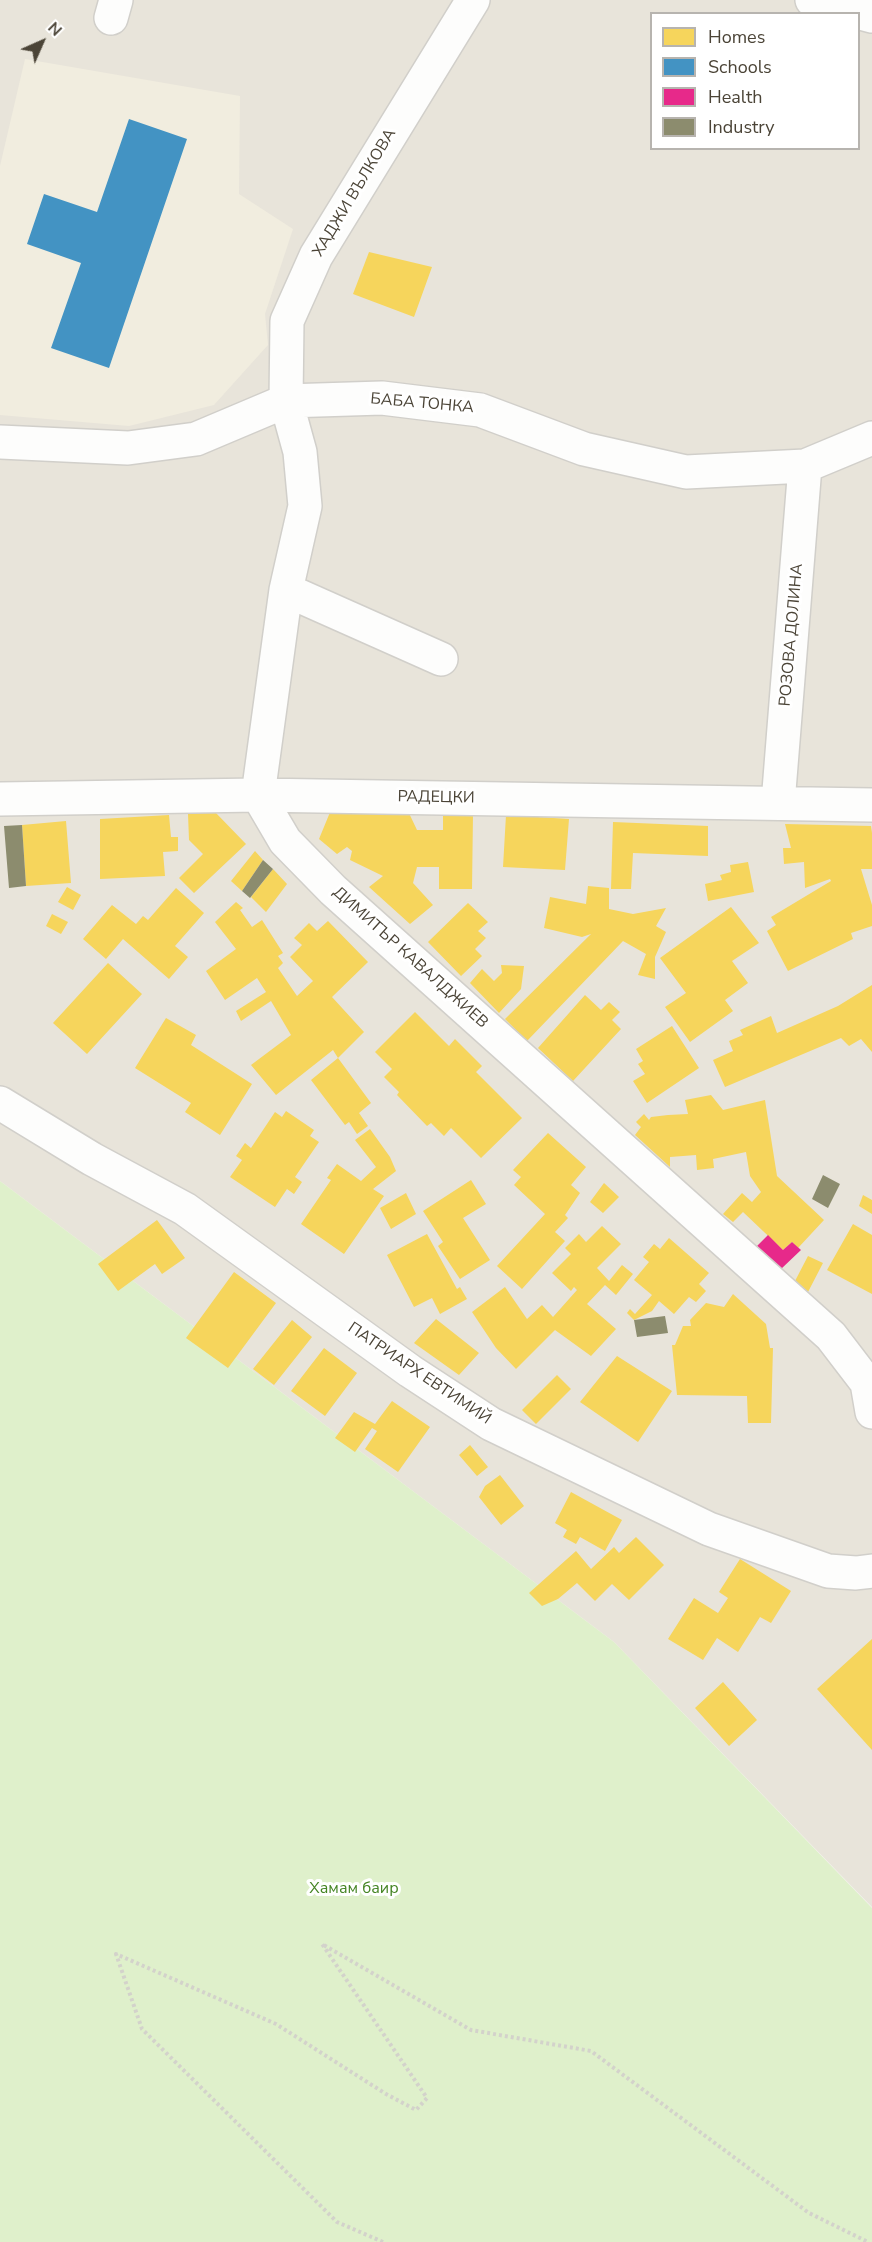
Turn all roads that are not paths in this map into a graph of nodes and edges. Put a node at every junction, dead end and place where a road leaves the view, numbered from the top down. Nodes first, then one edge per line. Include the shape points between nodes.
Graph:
1 (473, 0) edge
2 (812, 0) edge
3 (857, 12) edge
4 (286, 402) junction
5 (872, 438) edge
6 (0, 442) edge
7 (806, 466) junction
8 (286, 590) junction
9 (441, 659) dead end
10 (258, 795) junction
11 (0, 799) edge
12 (778, 804) junction
13 (872, 805) edge
14 (0, 1103) edge
15 (870, 1391) edge
16 (872, 1571) edge

1 - 4 street, ХАДЖИ ВЪЛКОВА via 316,256 287,321
2 - 3 street
4 - 6 street, БАБА ТОНКА via 196,439 128,448
4 - 7 street, БАБА ТОНКА via 382,399 480,410 584,449 686,471
4 - 8 street via 300,452 305,506
5 - 7 street, БАБА ТОНКА
7 - 12 street, РОЗОВА ДОЛИНА
8 - 9 street
8 - 10 street
10 - 11 street, РАДЕЦКИ
10 - 12 street, РАДЕЦКИ
10 - 15 street, ДИМИТЪР КАВАЛДЖИЕВ via 285,841 333,890 831,1336
12 - 13 street, РАДЕЦКИ
14 - 16 street, ПАТРИАРХ ЕВТИМИЙ via 185,1209 410,1371 492,1424 710,1529 828,1570

